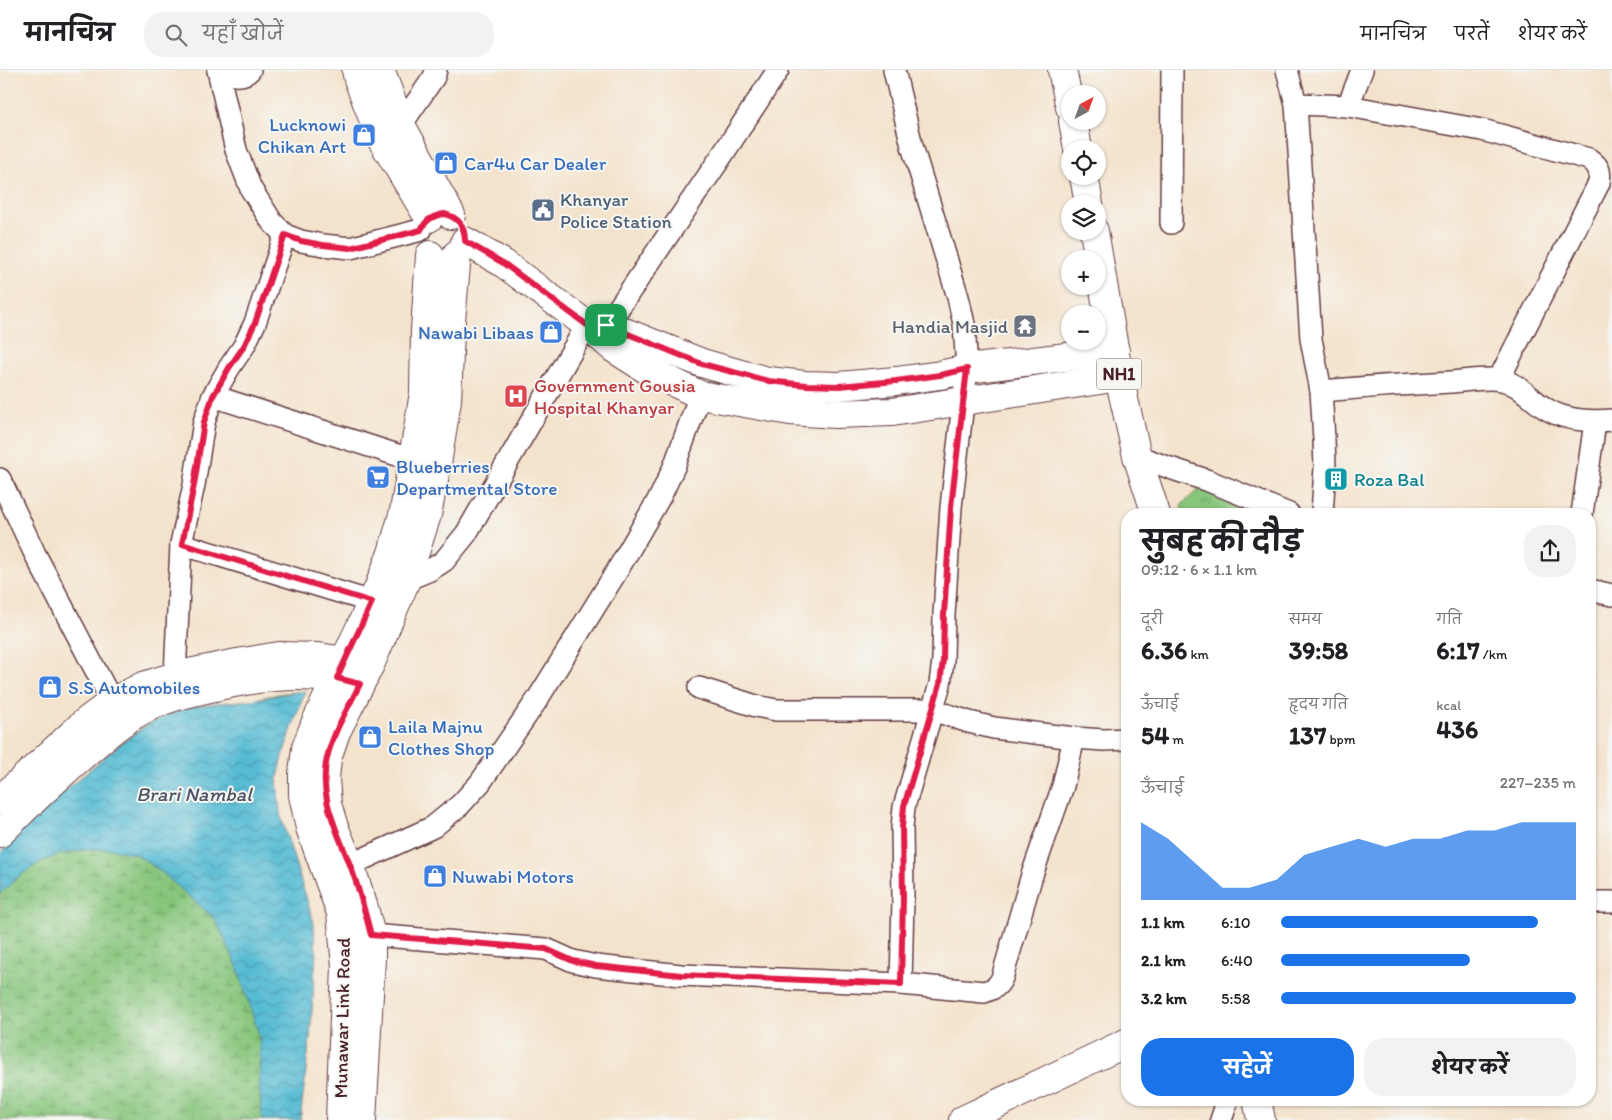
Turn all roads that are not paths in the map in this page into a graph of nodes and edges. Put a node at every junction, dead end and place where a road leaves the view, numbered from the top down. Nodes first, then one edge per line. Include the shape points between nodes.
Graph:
1 (218, 70) edge
2 (250, 70) edge
3 (356, 70) edge
4 (380, 70) edge
5 (436, 70) edge
6 (778, 70) edge
7 (894, 70) edge
8 (1062, 70) edge
9 (1172, 70) edge
10 (1288, 70) edge
11 (1362, 70) edge
12 (1065, 85) edge
13 (1296, 104) junction
14 (1348, 106) junction
15 (401, 125) junction
16 (1171, 223) dead end
17 (433, 230) junction
18 (285, 235) junction
19 (1096, 240) edge
20 (461, 248) junction
21 (597, 325) junction
22 (1117, 364) junction
23 (967, 369) junction
24 (1498, 380) junction
25 (1321, 390) junction
26 (700, 395) junction
27 (213, 396) junction
28 (964, 400) junction
29 (1604, 421) edge
30 (1137, 456) junction
31 (413, 460) junction
32 (0, 479) edge
33 (1154, 508) edge
34 (1274, 508) edge
35 (1322, 508) edge
36 (1583, 508) edge
37 (182, 544) junction
38 (406, 580) junction
39 (1596, 591) edge
40 (1612, 595) edge
41 (372, 602) junction
42 (353, 672) junction
43 (175, 676) junction
44 (698, 688) dead end
45 (933, 710) junction
46 (117, 712) junction
47 (1074, 738) junction
48 (1121, 739) edge
49 (0, 800) edge
50 (0, 833) edge
51 (350, 864) junction
52 (1596, 902) edge
53 (1612, 902) edge
54 (371, 935) junction
55 (901, 984) junction
56 (1121, 1045) edge
57 (1226, 1106) edge
58 (1258, 1106) edge
59 (340, 1120) edge
60 (362, 1120) edge
61 (963, 1120) edge
62 (1221, 1120) edge
63 (1261, 1120) edge

1 - 2 street via 239,76
1 - 18 street via 236,150 251,189 272,222
3 - 17 main road via 380,137
4 - 15 main road
5 - 15 street
6 - 21 street via 719,160
7 - 23 street via 912,146 958,297 964,324
8 - 12 main road
9 - 16 street
10 - 13 street
11 - 14 street
13 - 14 street
13 - 25 street via 1311,340
14 - 24 street via 1482,130 1589,159 1599,168 1599,183
15 - 17 main road
17 - 18 street via 350,248 301,241
17 - 20 main road via 461,223 465,235
17 - 20 main road via 436,258 450,258
17 - 31 main road, Munawar Link Road via 424,393
18 - 27 street via 255,323
19 - 22 main road, NH1
20 - 21 main road via 503,263
20 - 38 main road, Munawar Link Road via 438,464 427,515
21 - 23 main road via 702,364 768,381 839,386 896,381
21 - 26 main road via 613,348 646,369
21 - 38 street via 466,534 444,561
22 - 23 main road
22 - 28 main road
22 - 30 main road, NH1
23 - 28 street
24 - 25 street
24 - 29 street via 1517,386 1557,415 1568,419
25 - 35 street via 1325,468
26 - 28 main road via 790,412 836,414 892,412
26 - 51 street via 674,467 648,518 537,700 480,783 433,827
27 - 31 street
27 - 37 street via 204,422
28 - 45 street via 951,507 943,660
29 - 36 street
30 - 33 main road, NH1
30 - 34 street
31 - 41 main road, Munawar Link Road via 392,553
32 - 46 street
37 - 41 street
37 - 43 street
38 - 42 main road, Munawar Link Road
39 - 40 street
41 - 42 main road, Munawar Link Road
42 - 43 main road via 318,657 278,656
42 - 46 main road via 263,678 175,697 141,710
42 - 51 main road, Munawar Link Road via 327,758 325,780 334,827
42 - 59 main road, Munawar Link Road via 315,724 306,748 303,774 303,795 310,828 341,913 346,966
43 - 46 main road via 143,686
44 - 45 street via 776,710
45 - 47 street via 994,728
45 - 55 street via 904,806
46 - 49 main road via 84,723
46 - 50 main road via 70,767
47 - 48 street
47 - 55 street via 1063,786 998,985 984,992
51 - 54 main road, Munawar Link Road
52 - 53 street
54 - 55 street via 546,949 573,961 596,966 671,974
54 - 60 main road, Munawar Link Road
56 - 61 main road
57 - 62 street
58 - 63 main road

